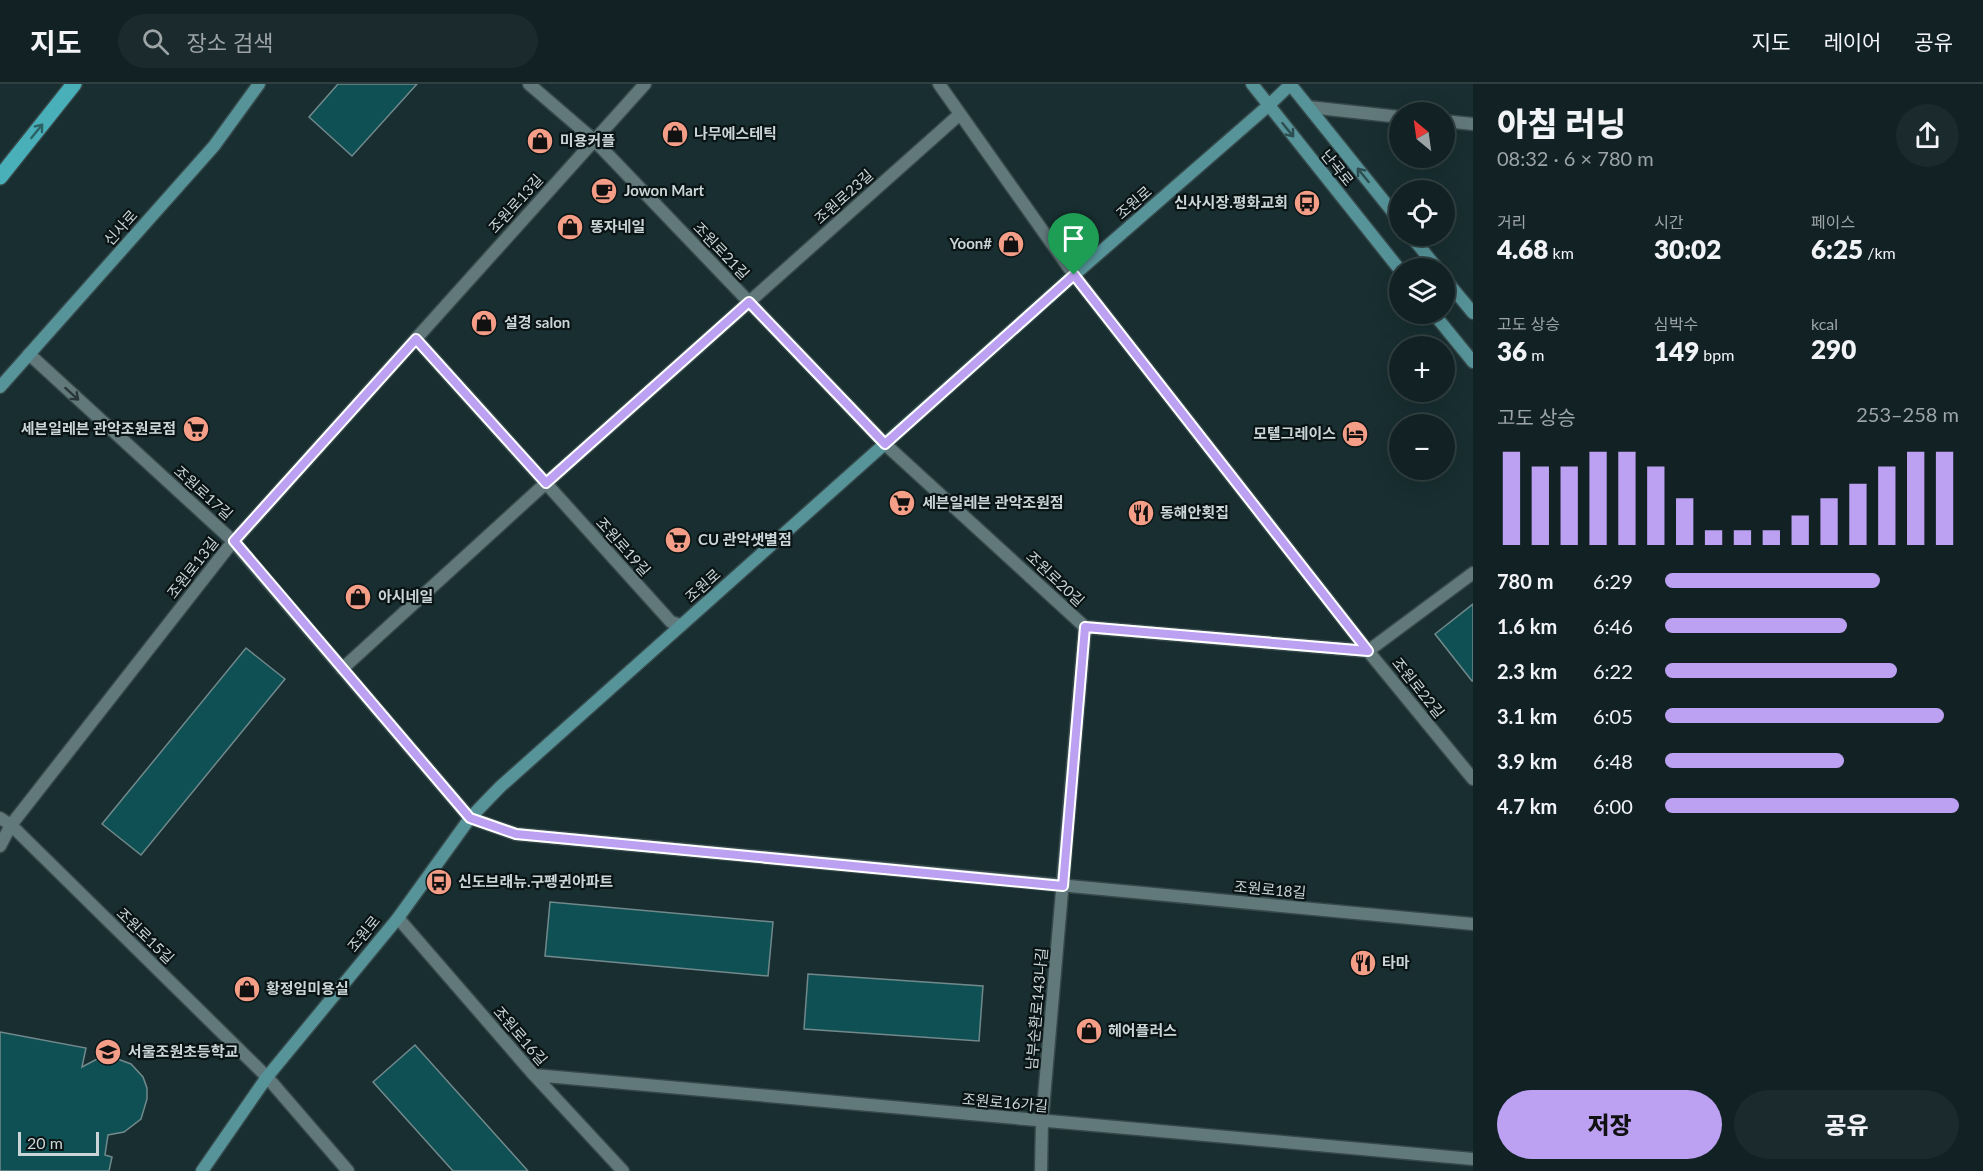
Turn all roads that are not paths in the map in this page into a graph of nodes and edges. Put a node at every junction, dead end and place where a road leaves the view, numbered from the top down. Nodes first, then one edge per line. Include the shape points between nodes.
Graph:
1 (74, 84) edge
2 (259, 84) edge
3 (529, 84) edge
4 (645, 84) edge
5 (939, 84) edge
6 (1252, 84) edge
7 (1290, 84) edge
8 (1269, 106) junction
9 (1309, 107) junction
10 (960, 114) junction
11 (1389, 116) edge
12 (1455, 122) edge
13 (1473, 124) edge
14 (594, 140) junction
15 (0, 177) edge
16 (1389, 207) edge
17 (1419, 246) edge
18 (1390, 258) edge
19 (1429, 258) edge
20 (1074, 275) junction
21 (1455, 292) edge
22 (749, 302) junction
23 (1473, 314) edge
24 (1442, 324) edge
25 (416, 339) junction
26 (29, 354) junction
27 (1473, 362) edge
28 (0, 387) edge
29 (885, 444) junction
30 (546, 483) junction
31 (234, 541) junction
32 (1473, 573) edge
33 (681, 626) junction
34 (1085, 627) junction
35 (1368, 651) junction
36 (342, 669) junction
37 (1473, 779) edge
38 (0, 818) edge
39 (470, 818) junction
40 (11, 825) junction
41 (0, 846) edge
42 (1063, 886) junction
43 (398, 918) junction
44 (1473, 924) edge
45 (534, 1075) junction
46 (267, 1077) junction
47 (1042, 1121) junction
48 (1473, 1159) edge
49 (202, 1171) edge
50 (348, 1171) edge
51 (623, 1171) edge
52 (1041, 1171) edge

15 -> 1 main road
2 - 26 street, 신사로 via 214,146
3 - 14 street, 조원로21길
4 - 14 street, 조원로13길
5 - 10 street
6 - 8 street, 난곡로
7 - 8 street, 조원로
7 - 9 street, 난곡로
8 -> 18 street, 난곡로
8 - 20 street, 조원로
9 - 11 street
16 -> 9 street, 난곡로
10 - 20 street
10 - 22 street, 조원로23길
12 - 13 street
14 - 22 street, 조원로21길
14 - 25 street, 조원로13길
17 - 19 street
20 - 29 street, 조원로
20 - 35 street, 조원로22길
21 - 23 street
22 - 29 street, 조원로21길
22 - 30 street
24 - 27 street
25 - 30 street, 조원로19길
25 - 31 street, 조원로13길
26 - 28 street, 신사로
26 -> 31 street, 조원로17길
29 - 33 street, 조원로
29 - 34 street, 조원로20길
30 - 33 street, 조원로19길 via 671,622
30 - 36 street
31 - 36 street, 조원로17길
31 - 40 street, 조원로13길
32 - 35 street
33 - 39 street, 조원로
34 - 35 street, 조원로20길
34 - 42 street
35 - 37 street, 조원로22길
36 - 39 street, 조원로17길
38 - 40 street, 조원로15길
39 - 42 street, 조원로18길 via 516,834
39 - 43 street, 조원로
40 - 41 street, 조원로13길
40 - 46 street, 조원로15길
42 - 44 street, 조원로18길
42 - 47 street, 남부순환로143나길
43 - 45 street, 조원로16길
43 - 46 street, 조원로
45 - 47 street, 조원로16가길
45 - 51 street, 조원로16길
46 - 49 street, 조원로
46 - 50 street, 조원로15길
47 - 48 street, 조원로16가길
47 - 52 street, 남부순환로143나길

